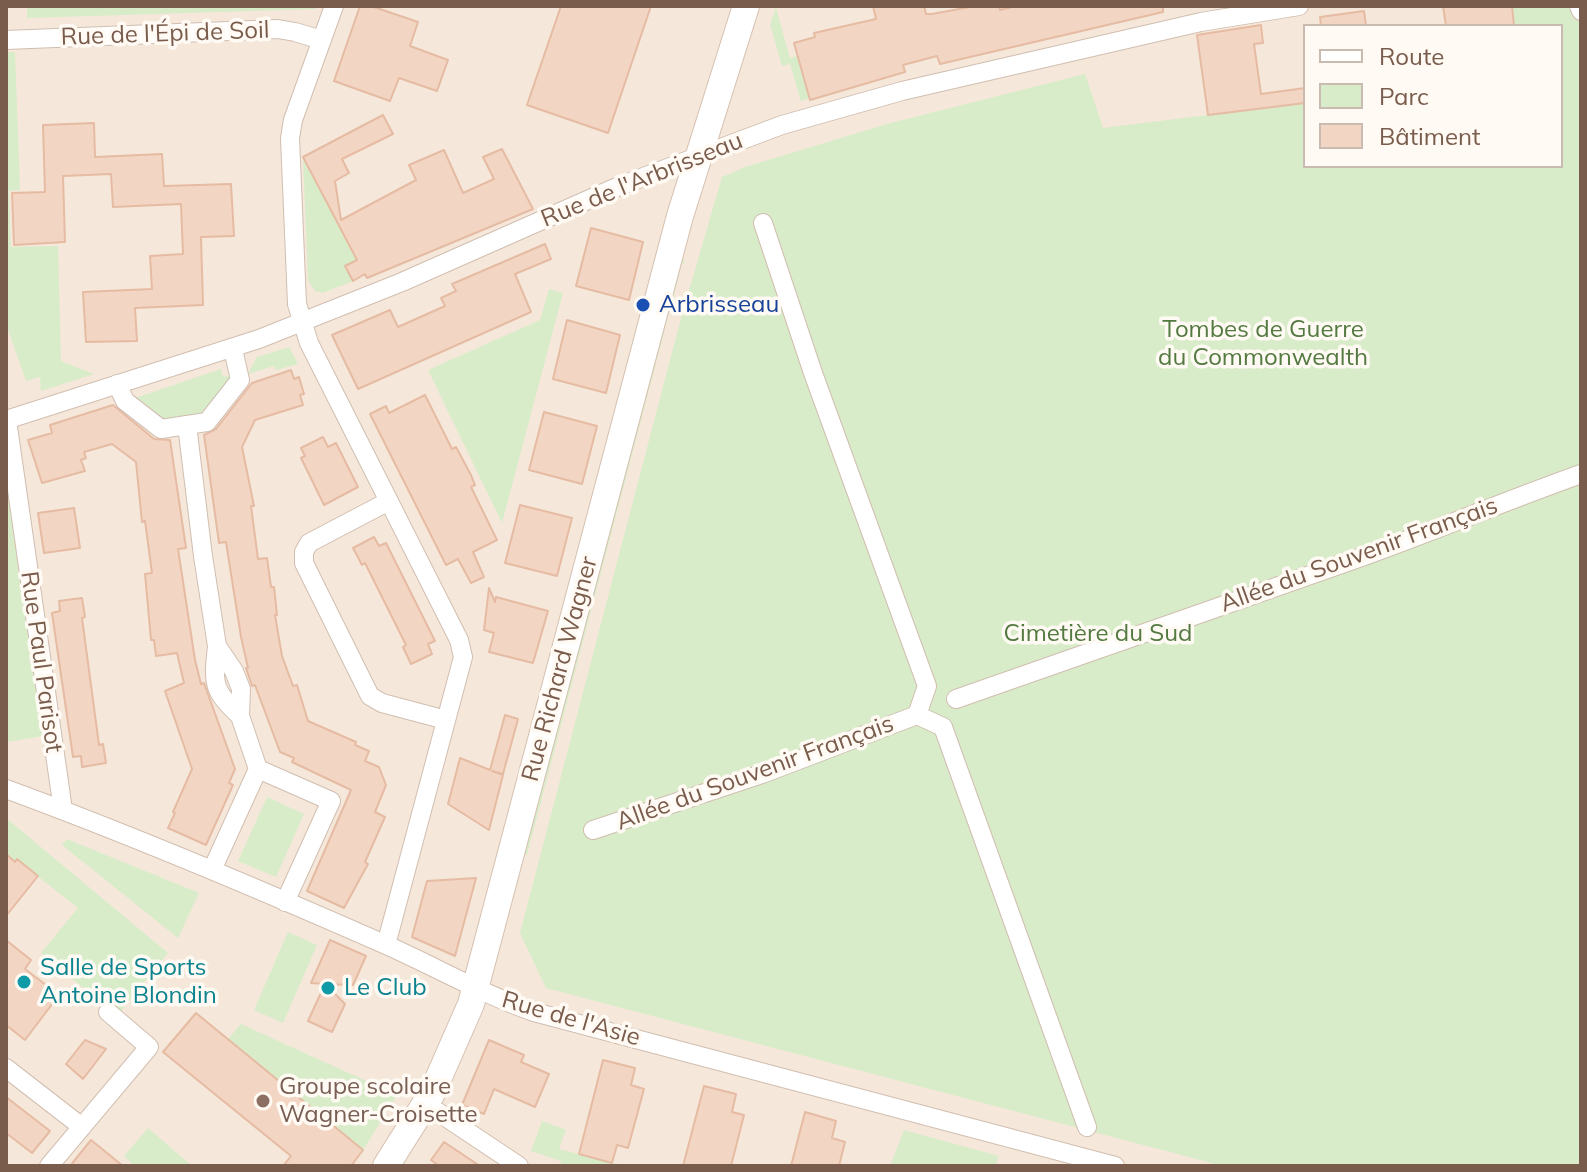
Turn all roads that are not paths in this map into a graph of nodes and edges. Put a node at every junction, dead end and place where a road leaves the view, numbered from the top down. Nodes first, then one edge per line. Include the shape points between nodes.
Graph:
1 (334, 6) edge
2 (746, 6) edge
3 (1299, 6) edge
4 (1199, 14) edge
5 (6, 40) edge
6 (322, 40) junction
7 (698, 157) junction
8 (763, 223) dead end
9 (301, 323) junction
10 (233, 349) junction
11 (117, 384) junction
12 (6, 420) edge
13 (187, 425) junction
14 (1581, 474) edge
15 (389, 501) junction
16 (927, 686) junction
17 (956, 699) junction
18 (917, 715) junction
19 (446, 720) junction
20 (943, 727) junction
21 (258, 769) junction
22 (6, 789) edge
23 (63, 810) junction
24 (593, 830) dead end
25 (212, 870) junction
26 (285, 902) junction
27 (386, 945) junction
28 (476, 988) junction
29 (108, 1012) dead end
30 (6, 1068) edge
31 (426, 1104) junction
32 (82, 1127) junction
33 (1087, 1127) dead end
34 (1077, 1162) edge
35 (49, 1166) edge
36 (386, 1166) edge
37 (519, 1166) edge
38 (1115, 1166) edge

1 - 6 street
2 - 7 street, Rue Richard Wagner
3 - 4 street, Rue de l'Arbrisseau
4 - 7 street, Rue de l'Arbrisseau via 879,96
5 - 6 street, Rue de l'Épi de Soil via 278,29
6 - 9 street via 290,138
7 - 9 street, Rue de l'Arbrisseau
7 - 28 street, Rue Richard Wagner
8 - 16 street
9 - 10 street, Rue de l'Arbrisseau
9 - 15 street
10 - 11 street, Rue de l'Arbrisseau
10 - 13 street via 240,380 207,422
11 - 12 street, Rue de l'Arbrisseau
11 - 13 street via 125,401 161,429
12 - 23 street, Rue Paul Parisot
13 - 21 street via 217,646 241,689 240,716
14 - 17 street, Allée du Souvenir Français
15 - 19 street via 462,648
15 - 19 street via 309,543 304,563 370,696
16 - 17 street
16 - 18 street
17 - 20 street
18 - 20 street
18 - 24 street, Allée du Souvenir Français
19 - 27 street
20 - 33 street
21 - 25 street
21 - 26 street via 331,801
22 - 23 street, Rue de l'Asie
23 - 25 street, Rue de l'Asie
25 - 26 street, Rue de l'Asie
26 - 27 street, Rue de l'Asie
27 - 28 street, Rue de l'Asie
28 - 31 street, Rue Richard Wagner
28 - 34 street, Rue de l'Asie via 534,1012
29 - 32 street via 149,1047
30 - 32 street
31 - 36 street, Rue Richard Wagner
31 - 37 street
32 - 35 street
34 - 38 street, Rue de l'Asie

